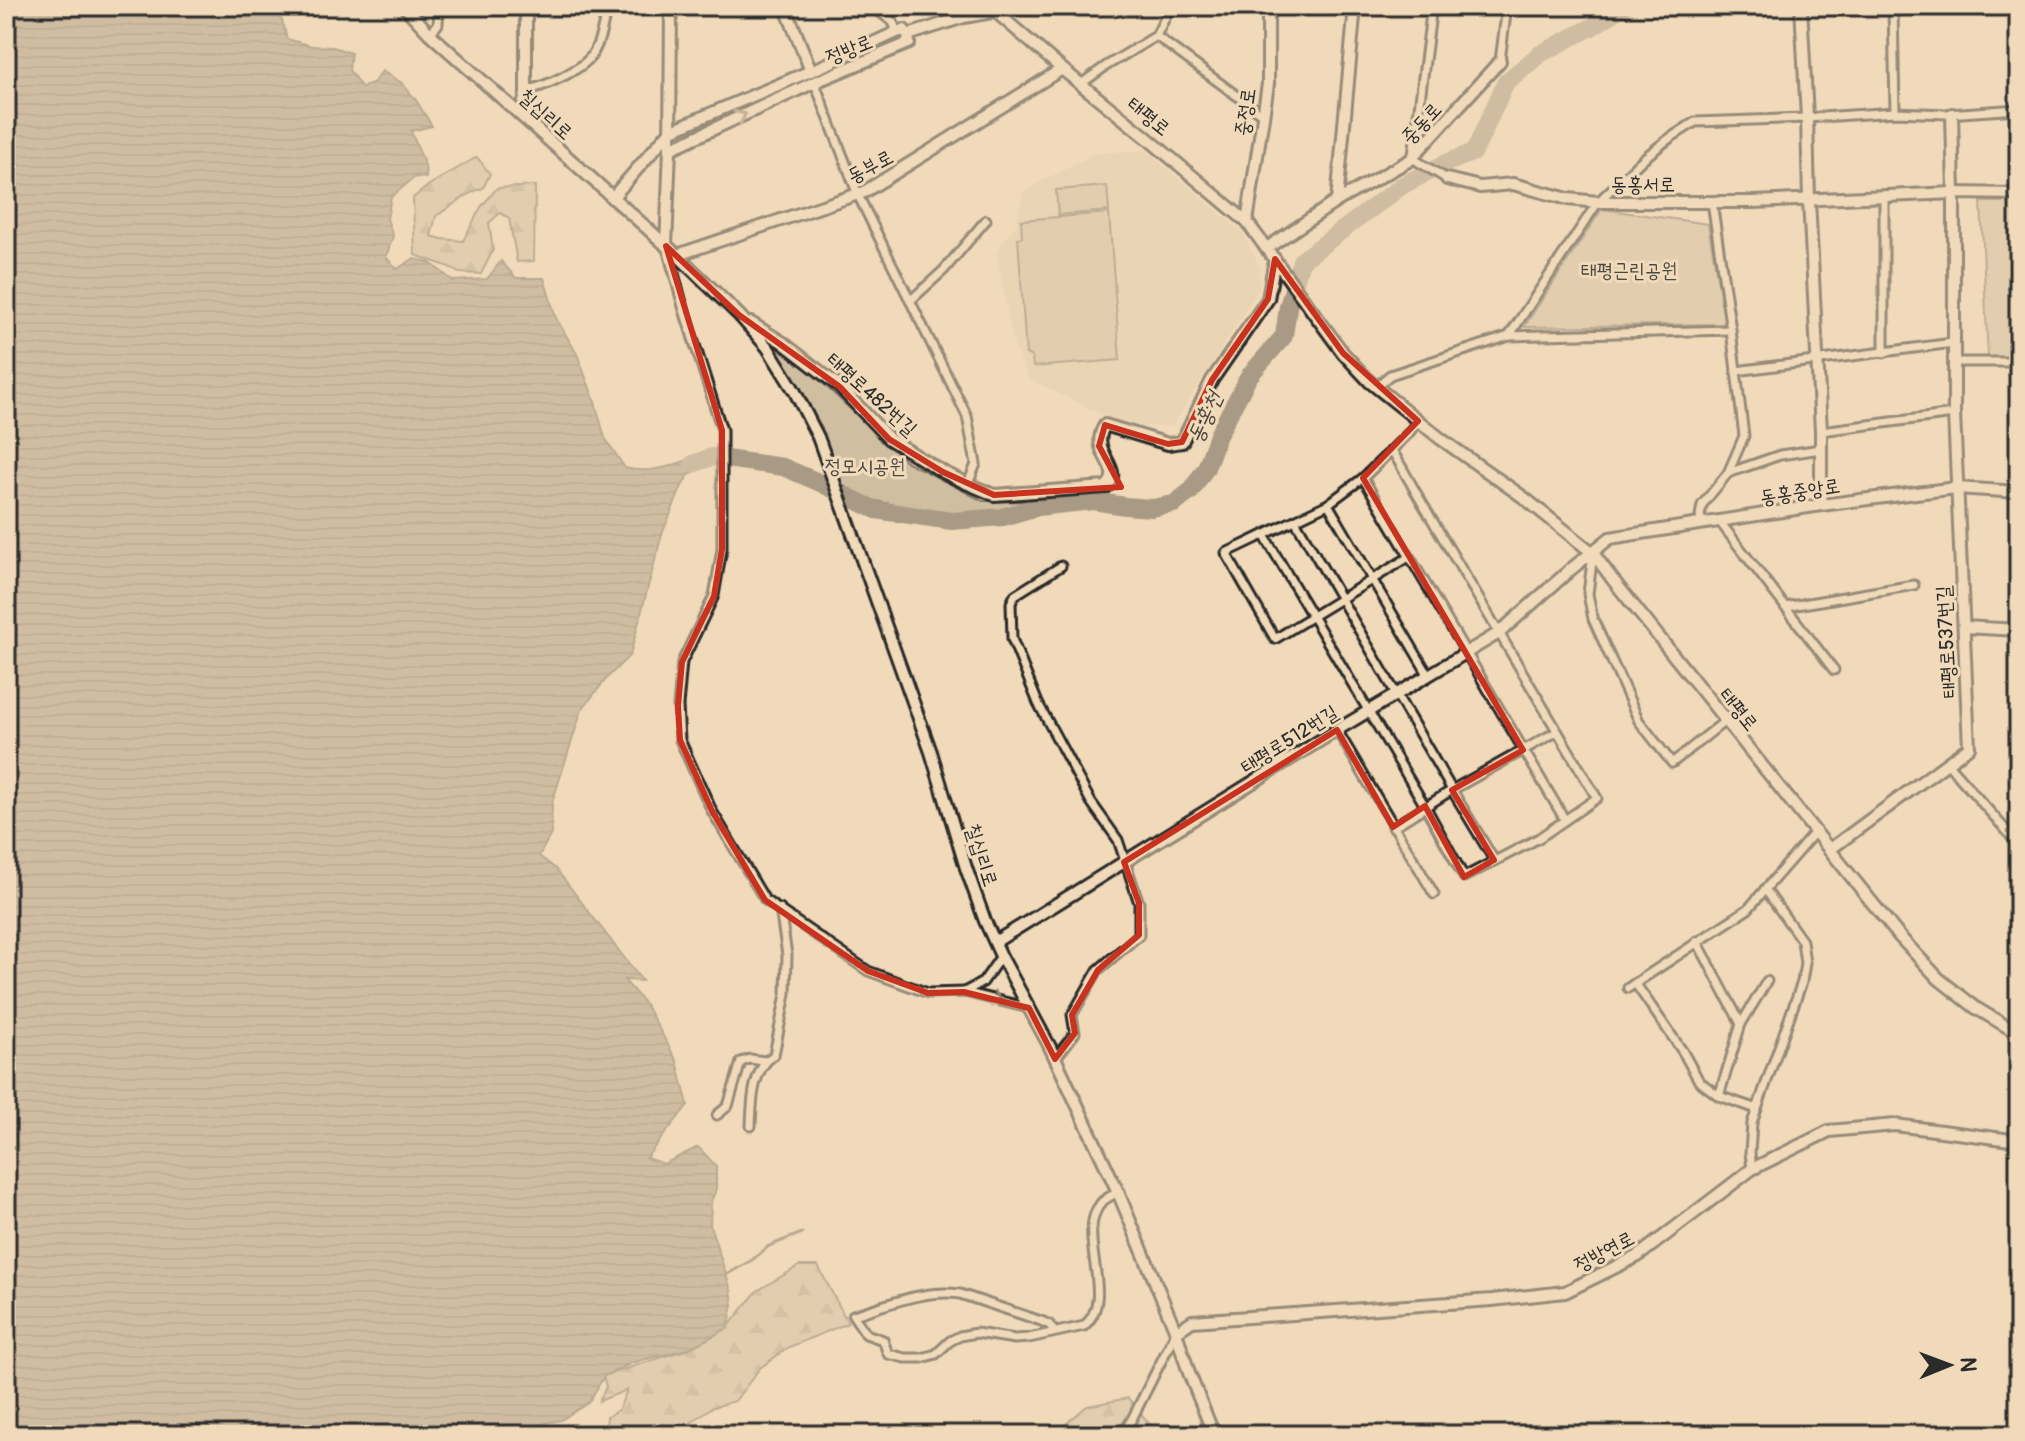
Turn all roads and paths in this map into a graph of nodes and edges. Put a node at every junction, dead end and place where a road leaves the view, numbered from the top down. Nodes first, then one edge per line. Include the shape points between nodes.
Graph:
1 (404, 6) edge
2 (439, 6) edge
3 (526, 6) edge
4 (606, 6) edge
5 (671, 6) edge
6 (785, 6) edge
7 (872, 6) edge
8 (1027, 6) edge
9 (1171, 6) edge
10 (1355, 6) edge
11 (1432, 6) edge
12 (1507, 6) edge
13 (1801, 6) edge
14 (1893, 6) edge
15 (1267, 7) edge
16 (991, 8) edge
17 (903, 33) junction
18 (430, 34) junction
19 (1156, 36) junction
20 (1500, 61) joint
21 (1062, 69) junction
22 (813, 77) junction
23 (1081, 84) junction
24 (526, 90) junction
25 (2019, 109) edge
26 (1895, 112) junction
27 (1952, 114) junction
28 (521, 115) junction
29 (1263, 115) junction
30 (1807, 118) junction
31 (670, 131) junction
32 (670, 149) junction
33 (1412, 158) junction
34 (1447, 179) joint
35 (1954, 193) junction
36 (2019, 194) edge
37 (858, 195) junction
38 (1884, 196) junction
39 (612, 198) junction
40 (1809, 200) junction
41 (1337, 201) junction
42 (1598, 202) junction
43 (1712, 202) junction
44 (986, 220) dead end
45 (1247, 222) junction
46 (666, 246) junction
47 (1267, 248) junction
48 (677, 255) junction
49 (1276, 261) junction
50 (910, 301) junction
51 (739, 315) junction
52 (1731, 330) junction
53 (1509, 336) junction
54 (1953, 343) junction
55 (1884, 353) junction
56 (1817, 361) junction
57 (1953, 362) junction
58 (2019, 362) edge
59 (1736, 371) junction
60 (1376, 387) junction
61 (1954, 414) junction
62 (1418, 421) junction
63 (1821, 431) junction
64 (1821, 449) junction
65 (1392, 450) junction
66 (1728, 473) junction
67 (1363, 478) junction
68 (968, 484) junction
69 (1956, 488) junction
70 (2019, 492) edge
71 (1328, 504) junction
72 (1821, 505) junction
73 (1295, 520) junction
74 (1720, 522) junction
75 (1703, 524) junction
76 (1264, 535) junction
77 (1593, 553) junction
78 (1409, 557) junction
79 (1061, 566) dead end
80 (1373, 579) junction
81 (1914, 585) dead end
82 (1340, 599) junction
83 (1785, 607) junction
84 (1312, 616) junction
85 (1964, 627) junction
86 (2019, 630) edge
87 (1499, 633) junction
88 (1466, 654) junction
89 (1834, 670) dead end
90 (1429, 676) junction
91 (1396, 694) junction
92 (1369, 711) junction
93 (1725, 721) junction
94 (1337, 730) junction
95 (1556, 732) junction
96 (1523, 750) junction
97 (1947, 763) junction
98 (1452, 790) junction
99 (1425, 806) junction
100 (1565, 820) junction
101 (1393, 827) junction
102 (1815, 832) junction
103 (2019, 845) edge
104 (1829, 850) junction
105 (1494, 860) junction
106 (1124, 862) junction
107 (1765, 889) junction
108 (1434, 894) dead end
109 (780, 909) junction
110 (1697, 941) junction
111 (995, 942) junction
112 (1001, 956) junction
113 (1767, 981) dead end
114 (964, 992) junction
115 (1029, 1008) junction
116 (1741, 1024) junction
117 (2019, 1034) edge
118 (1055, 1059) junction
119 (765, 1061) junction
120 (1719, 1096) junction
121 (1757, 1109) junction
122 (717, 1115) dead end
123 (751, 1126) dead end
124 (2019, 1141) edge
125 (1752, 1169) junction
126 (1118, 1192) junction
127 (1054, 1332) junction
128 (1176, 1332) junction
129 (1122, 1435) edge
130 (1214, 1435) edge

1 - 18 street, 칠십리로
2 - 18 street via 438,24
3 - 24 street
4 - 24 street via 592,57 561,78
5 - 31 street
6 - 22 street
7 - 17 street
8 - 16 street, 정방로
9 - 19 street
10 - 41 street
11 - 33 street
12 - 20 street, 중동로
13 - 30 street
14 - 26 street
15 - 29 street, 중정로
16 - 17 street, 정방로
16 - 21 street, 태평로
17 - 22 street, 정방로
17 - 22 street, 정방로 via 909,43
18 - 28 street, 칠십리로
19 - 23 street
19 - 29 street
20 - 33 street, 중동로
21 - 23 street, 태평로
21 - 37 street, 동부로
22 - 31 street, 정방로
32 -> 22 street, 정방로
22 - 37 street, 정방로
23 - 45 street, 태평로
24 - 28 street
25 - 27 street
26 - 27 street
26 - 30 street
27 - 35 street, 태평로537번길
28 - 39 street, 칠십리로
29 - 45 street, 중정로
30 - 40 street
30 - 42 street via 1695,122 1644,158
31 - 32 street
31 - 39 street
32 - 46 street
33 - 34 street, 동홍서로
33 - 41 street, 중동로
34 - 42 street, 동홍서로 via 1480,187 1513,184
35 - 36 street, 동홍서로
35 - 38 street, 동홍서로
35 - 54 street, 태평로537번길
37 - 48 street, 동부로
37 - 50 street, 정방로
38 - 40 street, 동홍서로
38 - 55 street
39 - 46 street, 칠십리로
40 - 43 street, 동홍서로
40 - 56 street
41 - 47 street, 중동로
42 - 43 street, 동홍서로
42 - 53 street
43 - 52 street
44 - 50 street
45 - 47 street, 태평로
46 - 48 street, 칠십리로
46 - 109 street via 722,430 722,549 714,596 682,662 680,740 712,811 765,900
47 - 49 street, 태평로
48 - 51 street, 칠십리로
49 - 60 street, 태평로 via 1343,353
49 - 68 street, 태평로482번길 via 1268,299 1212,380 1182,442 1168,444 1105,425 1099,446 1113,472 1106,487 994,495
50 - 68 street, 정방로 via 967,416 976,464
51 - 68 street, 태평로482번길 via 840,387 889,439
51 - 111 street, 칠십리로 via 768,348 818,437
52 - 53 street
52 - 59 street
53 - 60 street via 1390,375
54 - 55 street
54 - 57 street, 태평로537번길
55 - 56 street
56 - 59 street
56 - 63 street
57 - 58 street
57 - 61 street, 태평로537번길
59 - 66 street via 1744,436
60 - 62 street, 태평로
61 - 63 street
61 - 69 street, 태평로537번길
62 - 65 street
62 - 77 street, 태평로
63 - 64 street
64 - 66 street via 1780,455
64 - 72 street
65 - 67 street
65 - 87 street
66 - 75 street via 1702,505
67 - 71 street
67 - 78 street
69 - 70 street, 동홍중앙로
69 - 72 street, 동홍중앙로
69 - 85 street, 태평로537번길
71 - 73 street
71 - 80 street
72 - 74 street, 동홍중앙로
73 - 76 street
73 - 82 street
74 - 75 street, 동홍중앙로
74 - 83 street
75 - 77 street, 동홍중앙로 via 1610,538
76 - 84 street
76 - 84 street via 1226,553 1275,639
77 - 87 street, 태평로512번길
77 - 93 street, 태평로
77 - 93 street via 1588,594 1593,619 1639,721 1672,763
78 - 80 street
78 - 88 street
79 - 106 street via 1015,595 1012,639 1031,690 1091,802 1118,840
80 - 82 street
80 - 90 street
81 - 83 street
82 - 84 street
82 - 91 street
83 - 89 street
84 - 92 street
85 - 86 street
85 - 97 street, 태평로537번길 via 1969,747
87 - 88 street, 태평로512번길
87 - 95 street
88 - 90 street, 태평로512번길
88 - 96 street
90 - 91 street, 태평로512번길
91 - 92 street, 태평로512번길
91 - 98 street
92 - 94 street, 태평로512번길
92 - 99 street
93 - 102 street, 태평로
94 - 101 street
94 - 106 street, 태평로512번길
95 - 96 street
95 - 100 street via 1597,798
96 - 98 street
96 - 100 street
97 - 103 street
97 - 104 street, 태평로537번길
98 - 99 street
98 - 105 street
99 - 101 street
99 - 105 street via 1464,877
100 - 105 street
101 - 108 street
102 - 104 street, 태평로
102 - 107 street
104 - 117 street, 태평로 via 1939,979
106 - 111 street, 태평로512번길
106 - 118 street via 1139,903 1139,935 1098,970 1072,1015 1075,1033
107 - 110 street via 1748,909
107 - 121 street via 1802,941 1805,963
109 - 114 street via 868,971 928,993
109 - 119 street via 786,994 774,1055
110 - 116 street
110 - 120 street via 1631,985 1699,1081
111 - 112 street, 칠십리로
112 - 114 street via 983,982
112 - 115 street, 칠십리로
113 - 116 street
114 -> 115 street
115 - 118 street, 칠십리로
116 - 120 street
118 - 126 street, 칠십리로
119 - 122 street via 741,1062 728,1106
119 - 123 street via 754,1090
120 - 121 street
121 - 125 street
124 - 125 street, 정방연로 via 1895,1125 1829,1131
125 - 128 street, 정방연로 via 1638,1256 1565,1292 1192,1321
126 - 127 street via 1102,1201 1092,1222 1095,1312 1084,1326
126 - 128 street, 칠십리로
127 - 127 street via 1015,1339 976,1333 950,1341 936,1354 905,1358 888,1354 883,1340 866,1334 853,1315 946,1292 1041,1321
128 - 129 street
128 - 130 street, 칠십리로

